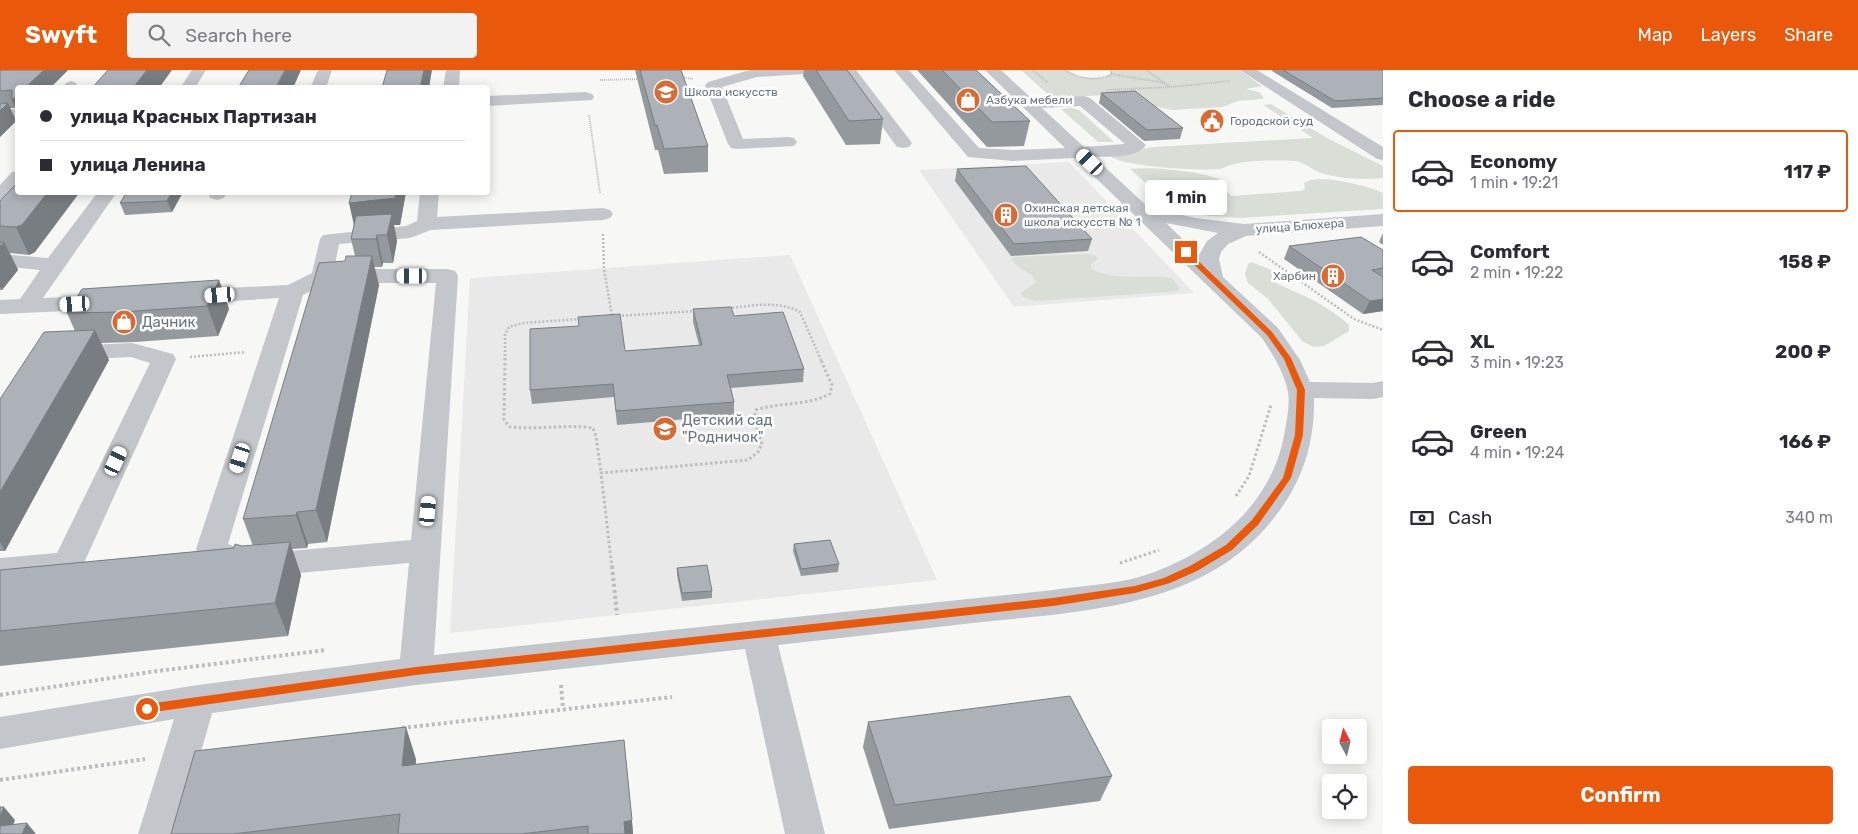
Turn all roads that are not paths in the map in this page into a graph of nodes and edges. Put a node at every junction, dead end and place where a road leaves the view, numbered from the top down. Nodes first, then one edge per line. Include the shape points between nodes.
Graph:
1 (199, 70) edge
2 (325, 70) edge
3 (454, 70) edge
4 (805, 70) edge
5 (848, 70) edge
6 (901, 70) edge
7 (992, 70) edge
8 (1246, 70) edge
9 (189, 85) edge
10 (319, 85) edge
11 (452, 85) edge
12 (586, 97) road end
13 (490, 102) edge
14 (1029, 104) junction
15 (15, 114) edge
16 (0, 115) edge
17 (15, 129) edge
18 (0, 130) edge
19 (788, 142) dead end
20 (903, 142) dead end
21 (1081, 152) junction
22 (1383, 155) edge
23 (15, 166) edge
24 (106, 195) edge
25 (430, 195) edge
26 (0, 196) edge
27 (1144, 212) junction
28 (603, 214) road end
29 (1383, 220) edge
30 (426, 224) junction
31 (1334, 224) junction
32 (1246, 230) junction
33 (1357, 239) edge
34 (0, 260) edge
35 (54, 265) junction
36 (322, 276) junction
37 (1213, 279) junction
38 (293, 290) junction
39 (168, 298) edge
40 (130, 300) edge
41 (92, 303) junction
42 (26, 306) junction
43 (0, 307) edge
44 (1383, 389) edge
45 (1286, 396) junction
46 (424, 550) junction
47 (0, 570) edge
48 (759, 634) junction
49 (416, 671) junction
50 (198, 700) junction
51 (0, 733) edge
52 (158, 834) edge
53 (805, 834) edge

1 - 9 street
2 - 10 street
3 - 11 street
4 - 19 street via 756,73 713,85 737,144
5 - 20 street
6 - 21 street via 974,153 998,156
7 - 14 street
8 - 22 street
12 - 13 street
14 - 21 street
14 - 21 street via 1084,101 1137,145 1131,149
15 - 16 street
17 - 18 street
21 - 27 street
23 - 26 street
24 - 35 street
25 - 30 street
27 - 32 street via 1196,224
27 - 37 street
28 - 30 street
29 - 31 street, улица Блюхера
30 - 36 street via 410,232 330,239
31 - 32 street, улица Блюхера
31 - 33 street
32 - 37 street, улица Блюхера via 1219,240 1212,250 1209,270
34 - 35 street
35 - 42 street
36 - 38 street
36 - 46 street via 447,276
37 - 45 street via 1270,333 1288,358
38 - 39 street
38 - 46 street via 211,549 255,566
40 - 41 street
41 - 42 street
41 - 47 street via 61,353 132,350 164,359 68,563
42 - 43 street
44 - 45 street
45 - 48 street via 1299,435 1287,478 1255,523 1229,547 1184,573 1135,589 1053,602
46 - 49 street
48 - 49 street
48 - 53 street
49 - 50 street
50 - 51 street
50 - 52 street

